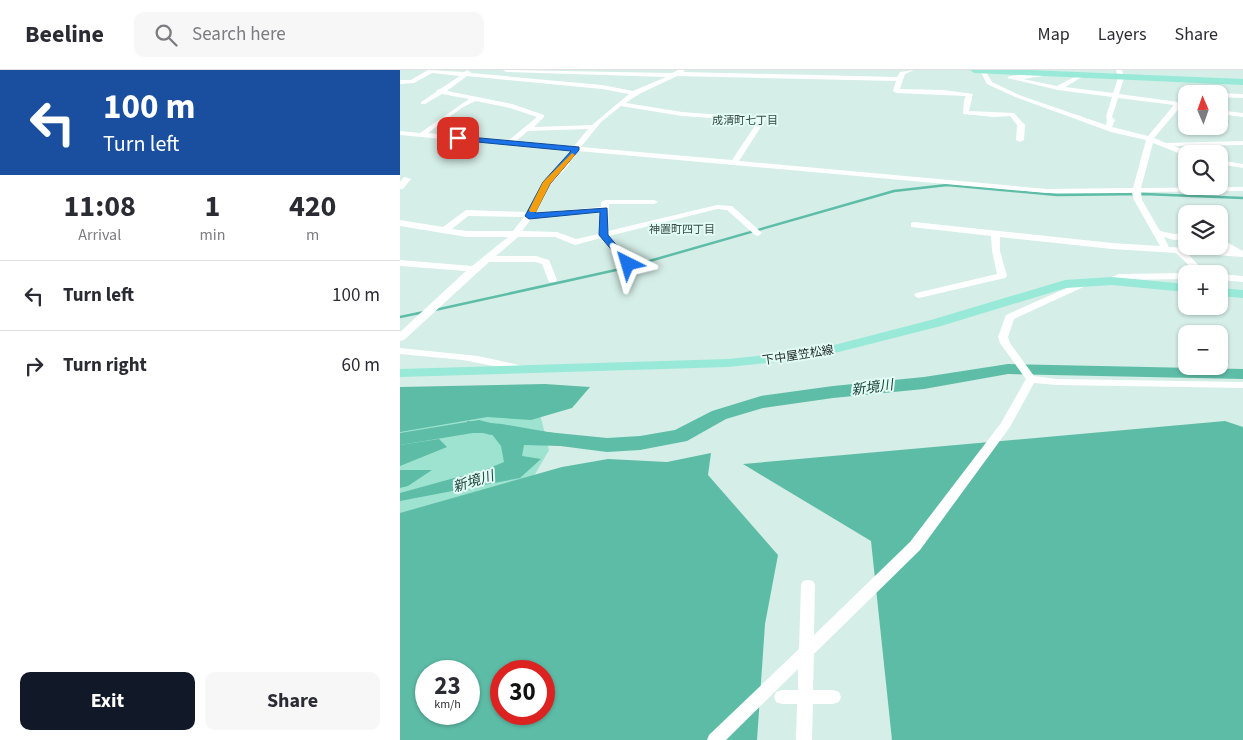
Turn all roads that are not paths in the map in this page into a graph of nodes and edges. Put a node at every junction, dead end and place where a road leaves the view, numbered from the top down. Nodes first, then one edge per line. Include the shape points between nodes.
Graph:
1 (506, 70) edge
2 (785, 70) edge
3 (911, 70) edge
4 (566, 71) edge
5 (979, 71) edge
6 (468, 72) edge
7 (1038, 72) edge
8 (679, 73) edge
9 (1120, 74) edge
10 (1080, 76) junction
11 (868, 78) junction
12 (900, 78) junction
13 (1185, 80) junction
14 (400, 82) edge
15 (1243, 82) edge
16 (548, 83) junction
17 (1186, 85) edge
18 (1058, 88) junction
19 (440, 91) junction
20 (634, 93) junction
21 (1116, 95) junction
22 (1228, 95) edge
23 (1243, 96) edge
24 (476, 98) junction
25 (423, 103) dead end
26 (619, 104) junction
27 (1178, 104) edge
28 (1178, 110) edge
29 (1228, 113) edge
30 (1243, 115) edge
31 (594, 127) junction
32 (1108, 128) junction
33 (526, 129) junction
34 (400, 133) edge
35 (421, 135) junction
36 (1150, 139) junction
37 (1020, 140) dead end
38 (510, 143) junction
39 (1243, 143) edge
40 (1162, 144) junction
41 (576, 149) junction
42 (1178, 150) edge
43 (734, 163) junction
44 (1228, 164) edge
45 (1243, 166) edge
46 (408, 179) dead end
47 (400, 187) edge
48 (1243, 189) edge
49 (1136, 193) junction
50 (654, 202) dead end
51 (604, 210) junction
52 (530, 215) junction
53 (400, 223) edge
54 (914, 224) dead end
55 (446, 230) junction
56 (756, 231) dead end
57 (995, 233) junction
58 (516, 234) junction
59 (1157, 234) junction
60 (604, 235) junction
61 (1178, 237) edge
62 (1228, 246) edge
63 (1166, 249) junction
64 (1178, 250) edge
65 (1228, 253) edge
66 (1241, 254) edge
67 (1184, 255) edge
68 (489, 258) junction
69 (400, 263) edge
70 (1194, 265) edge
71 (630, 267) dead end
72 (474, 269) junction
73 (1178, 276) edge
74 (1228, 278) edge
75 (1243, 279) edge
76 (552, 280) dead end
77 (1088, 281) junction
78 (1106, 281) junction
79 (1178, 287) edge
80 (1228, 293) edge
81 (1243, 294) edge
82 (919, 295) dead end
83 (431, 310) joint
84 (400, 338) edge
85 (400, 351) edge
86 (524, 369) junction
87 (400, 373) edge
88 (1031, 379) junction
89 (1243, 385) edge
90 (808, 585) dead end
91 (807, 650) junction
92 (782, 697) dead end
93 (806, 697) junction
94 (833, 697) dead end
95 (714, 740) edge
96 (804, 740) edge

1 - 4 street
2 - 11 street via 842,72 848,77
3 - 12 street via 902,73
4 - 8 street
4 - 16 street
5 - 7 main road
5 - 32 street via 990,83 1017,96
6 - 14 street via 431,71 412,82
6 - 16 street
6 - 19 street
7 - 10 main road
7 - 18 street via 1010,78
8 - 11 street
8 - 20 street
9 - 10 main road
9 - 13 main road
9 - 21 street
10 - 18 street
11 - 12 street
12 - 37 street via 896,91 972,95 967,100 965,112 1012,114 1021,125
13 - 15 main road
13 - 17 street
16 - 20 street
18 - 21 street
19 - 24 street
19 - 25 street
20 - 26 street
21 - 27 street
21 - 32 street
22 - 23 street
24 - 33 street via 542,116
24 - 35 street
26 - 31 street
26 - 43 street via 682,114 764,119
28 - 36 street
29 - 30 street
31 - 33 street
31 - 41 street
32 - 36 street
33 - 38 street
34 - 35 street
35 - 38 street
36 - 40 street
36 - 49 street
38 - 41 street
39 - 40 street
40 - 42 street
41 - 43 street
41 - 52 street via 546,184
43 - 49 street via 1047,191
44 - 45 street
46 - 47 street
48 - 49 street
49 - 59 street
50 - 51 street via 605,202
51 - 52 street
51 - 60 street
52 - 55 street via 466,214
52 - 58 street
53 - 55 street
54 - 57 street
55 - 58 street via 466,234
56 - 60 street via 729,208 717,207
57 - 63 street
57 - 82 street via 1002,276
58 - 60 street via 557,235 575,242
58 - 68 street
59 - 61 street
59 - 63 street
60 - 71 street
62 - 66 street
63 - 64 street
65 - 66 street
67 - 70 street
68 - 72 street
68 - 76 street via 546,262
69 - 72 street
72 - 83 street
73 - 78 street via 1118,277
74 - 75 street
77 - 78 main road, 下中屋笠松線
77 - 86 main road, 下中屋笠松線 via 1065,284 936,323 815,354 728,364
77 - 88 street via 1010,317 1003,337 1005,343
78 - 79 main road, 下中屋笠松線
80 - 81 main road
83 - 84 street
85 - 86 street via 502,363
86 - 87 main road, 下中屋笠松線
88 - 89 street
88 - 91 street via 1006,424 915,546
90 - 91 street
91 - 93 street
91 - 95 street
92 - 93 street
93 - 94 street
93 - 96 street

